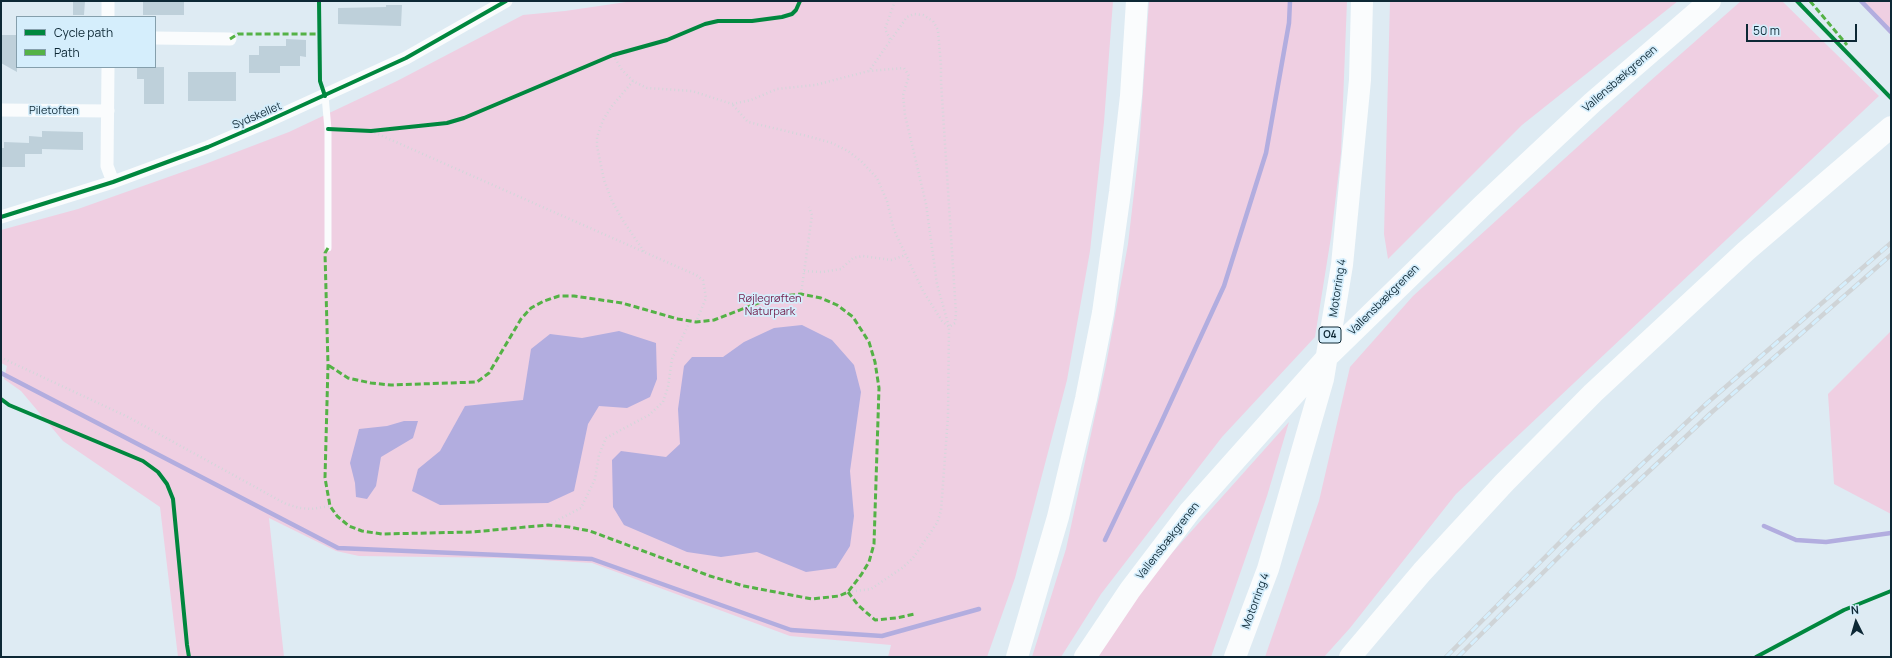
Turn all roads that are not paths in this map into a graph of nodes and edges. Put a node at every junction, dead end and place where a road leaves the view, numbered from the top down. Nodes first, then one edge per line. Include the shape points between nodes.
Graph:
1 (108, 1) edge
2 (506, 1) edge
3 (1137, 1) edge
4 (1362, 1) edge
5 (1710, 1) edge
6 (108, 16) edge
7 (156, 38) edge
8 (230, 39) dead end
9 (108, 68) edge
10 (325, 96) junction
11 (1, 110) edge
12 (108, 111) junction
13 (1891, 127) edge
14 (113, 182) junction
15 (1, 217) edge
16 (328, 248) dead end
17 (1017, 657) edge
18 (1084, 657) edge
19 (1235, 657) edge
20 (1350, 657) edge

1 - 6 street
2 - 10 street, Sydskellet via 406,58
3 - 17 highway via 1131,96 1103,313 1058,517
4 - 19 highway, Motorring 4 / O4 via 1360,80 1342,257 1323,378 1268,569
5 - 18 highway, Vallensbækgrenen via 1592,102 1330,354 1190,511 1130,590
7 - 8 street
9 - 12 street
10 - 14 street, Sydskellet via 208,147
10 - 16 lane via 328,129
11 - 12 street, Piletoften
12 - 14 street via 107,166
13 - 20 highway via 1746,251 1593,393 1427,566
14 - 15 street, Sydskellet

